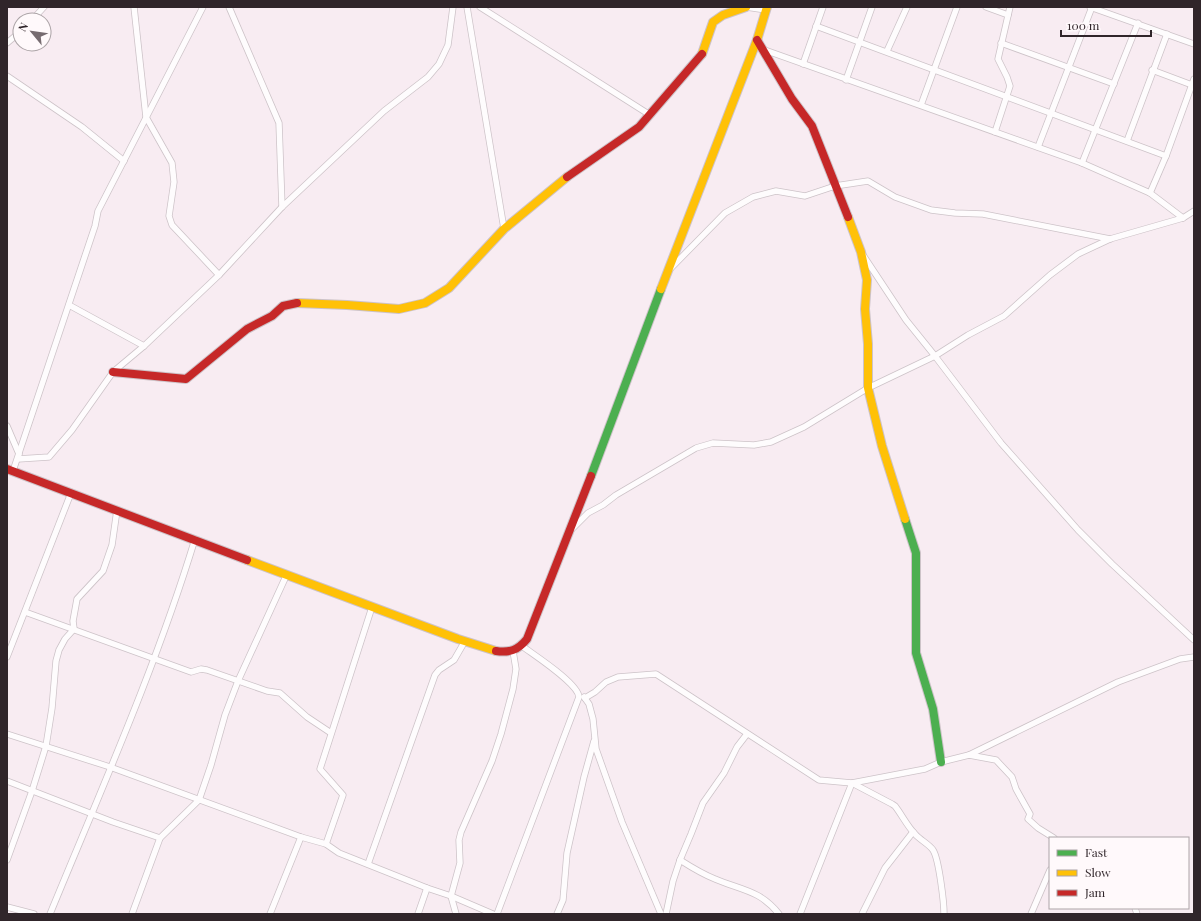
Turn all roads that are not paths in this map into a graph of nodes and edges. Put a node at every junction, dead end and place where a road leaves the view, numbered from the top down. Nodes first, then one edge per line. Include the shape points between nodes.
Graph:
1 (134, 7) edge
2 (203, 7) edge
3 (229, 7) edge
4 (453, 7) edge
5 (467, 7) edge
6 (480, 7) edge
7 (746, 7) edge
8 (823, 7) edge
9 (872, 7) edge
10 (907, 7) edge
11 (957, 7) edge
12 (986, 7) edge
13 (1010, 7) edge
14 (1091, 7) edge
15 (767, 9) edge
16 (1008, 15) junction
17 (1138, 23) junction
18 (816, 26) junction
19 (1167, 34) junction
20 (757, 40) junction
21 (859, 42) junction
22 (1001, 43) junction
23 (1194, 44) edge
24 (762, 49) junction
25 (887, 51) junction
26 (802, 64) junction
27 (1068, 66) junction
28 (934, 69) junction
29 (1152, 70) junction
30 (7, 76) edge
31 (846, 80) junction
32 (1193, 82) edge
33 (1114, 84) junction
34 (1007, 96) junction
35 (921, 105) junction
36 (1052, 113) junction
37 (650, 115) junction
38 (146, 116) junction
39 (1094, 130) junction
40 (995, 132) junction
41 (1127, 141) junction
42 (1038, 147) junction
43 (1166, 156) junction
44 (124, 161) junction
45 (1082, 163) junction
46 (835, 186) junction
47 (1150, 193) junction
48 (282, 207) junction
49 (1194, 210) edge
50 (1183, 218) junction
51 (504, 229) junction
52 (1110, 239) junction
53 (861, 252) junction
54 (668, 271) junction
55 (219, 275) junction
56 (68, 305) junction
57 (144, 346) junction
58 (935, 356) junction
59 (113, 372) junction
60 (868, 388) junction
61 (7, 426) edge
62 (18, 456) junction
63 (10, 470) edge
64 (70, 493) junction
65 (117, 510) junction
66 (570, 532) junction
67 (196, 539) junction
68 (287, 574) junction
69 (372, 607) junction
70 (25, 612) junction
71 (74, 629) junction
72 (1194, 640) edge
73 (465, 641) junction
74 (522, 646) junction
75 (513, 651) junction
76 (7, 657) edge
77 (1194, 657) edge
78 (155, 659) junction
79 (238, 681) junction
80 (579, 693) junction
81 (585, 698) junction
82 (332, 733) junction
83 (7, 734) edge
84 (747, 734) junction
85 (595, 737) junction
86 (46, 746) junction
87 (969, 756) junction
88 (941, 762) junction
89 (110, 767) junction
90 (7, 781) edge
91 (852, 783) junction
92 (32, 791) junction
93 (199, 800) junction
94 (91, 814) junction
95 (913, 832) junction
96 (301, 837) junction
97 (1052, 837) edge
98 (160, 838) junction
99 (326, 844) junction
100 (7, 860) edge
101 (680, 860) junction
102 (368, 864) junction
103 (1049, 872) edge
104 (427, 888) junction
105 (451, 896) junction
106 (7, 907) edge
107 (14, 912) edge
108 (34, 914) edge
109 (50, 914) edge
110 (132, 914) edge
111 (270, 914) edge
112 (418, 914) edge
113 (456, 914) edge
114 (493, 914) edge
115 (497, 914) edge
116 (557, 914) edge
117 (661, 914) edge
118 (666, 914) edge
119 (780, 914) edge
120 (800, 914) edge
121 (862, 914) edge
122 (944, 914) edge
123 (1031, 914) edge

1 - 38 street
2 - 38 street
3 - 48 street via 279,123
4 - 48 street via 448,45 439,64 428,77 384,111
5 - 51 street
6 - 37 street
7 - 15 street
7 - 37 street via 723,15 713,22 702,54
8 - 18 street
9 - 21 street
10 - 25 street
11 - 28 street
12 - 16 street
13 - 16 street
14 - 17 street
14 - 27 street
15 - 20 street
16 - 22 street
17 - 19 street
17 - 33 street
18 - 21 street
18 - 26 street
19 - 23 street
19 - 29 street
20 - 24 street
20 - 54 street
21 - 25 street
21 - 31 street
22 - 27 street
22 - 34 street via 998,59 1010,86
24 - 26 street
24 - 46 street via 792,99 812,126
25 - 28 street
26 - 31 street
27 - 33 street
27 - 36 street
28 - 34 street
28 - 35 street
29 - 32 street
29 - 41 street
30 - 44 street via 82,127
31 - 35 street
32 - 43 street
33 - 39 street
34 - 36 street
34 - 40 street
35 - 40 street
36 - 39 street
36 - 42 street
37 - 51 street via 639,127 572,173
38 - 44 street
38 - 55 street via 172,163 172,225
39 - 41 street
39 - 45 street
40 - 42 street
41 - 43 street
42 - 45 street
43 - 47 street
44 - 56 street via 98,211
45 - 47 street
46 - 52 street via 868,180 895,197 931,210 983,214
46 - 53 street
46 - 54 street via 805,196 776,191 753,197 725,214
47 - 50 street
48 - 55 street
49 - 50 street
50 - 52 street
51 - 59 street via 449,288 425,303 399,309 293,303 283,306 272,316 247,329 186,379
52 - 58 street via 1078,254 1004,316
53 - 58 street via 906,320
53 - 60 street via 867,280 865,309
54 - 66 street
55 - 57 street
56 - 57 street
56 - 62 street
57 - 59 street
58 - 60 street
58 - 72 street via 1000,443 1078,530
59 - 62 street via 72,430 49,457
60 - 66 street via 804,427 771,442 754,445 712,443 696,448 588,512
60 - 88 street via 882,446 916,553 916,653 933,709
61 - 62 street
62 - 63 street
63 - 64 street
64 - 65 street
64 - 70 street
65 - 67 street
65 - 71 street via 112,545 103,571 77,599
66 - 74 street
67 - 68 street
67 - 78 street
68 - 69 street
68 - 79 street
69 - 73 street
69 - 82 street
70 - 71 street
70 - 76 street
71 - 78 street
71 - 86 street via 65,639 56,661
73 - 75 street via 501,652
73 - 102 street via 454,660 435,675
74 - 75 street
74 - 80 street via 565,678
75 - 105 street via 516,669 513,689 492,761 461,832 460,863
77 - 87 street via 1180,659 1118,682
78 - 79 street via 191,672 207,670
78 - 89 street
79 - 82 street via 267,691 280,692 307,716
79 - 93 street
80 - 81 street
80 - 115 street
81 - 84 street via 618,676 656,674
81 - 85 street via 594,719
82 - 99 street via 320,769 343,795
83 - 86 street
84 - 91 street via 819,780
84 - 101 street via 703,803
85 - 116 street via 567,853 563,900
85 - 117 street via 596,749 622,822
86 - 89 street
86 - 92 street
87 - 88 street
87 - 97 street via 996,760 1012,777 1030,814 1028,819
88 - 91 street via 925,769
89 - 93 street
89 - 94 street
90 - 92 street
91 - 95 street via 895,806
91 - 120 street
92 - 94 street
92 - 100 street
93 - 96 street
93 - 98 street
94 - 98 street
94 - 109 street
95 - 121 street via 885,868
95 - 122 street via 936,855
96 - 99 street
96 - 111 street
98 - 110 street
99 - 102 street via 340,853
101 - 118 street
101 - 119 street via 716,880 752,892
102 - 104 street
103 - 123 street
104 - 105 street
104 - 112 street
105 - 113 street
105 - 114 street
106 - 107 street
107 - 108 street

